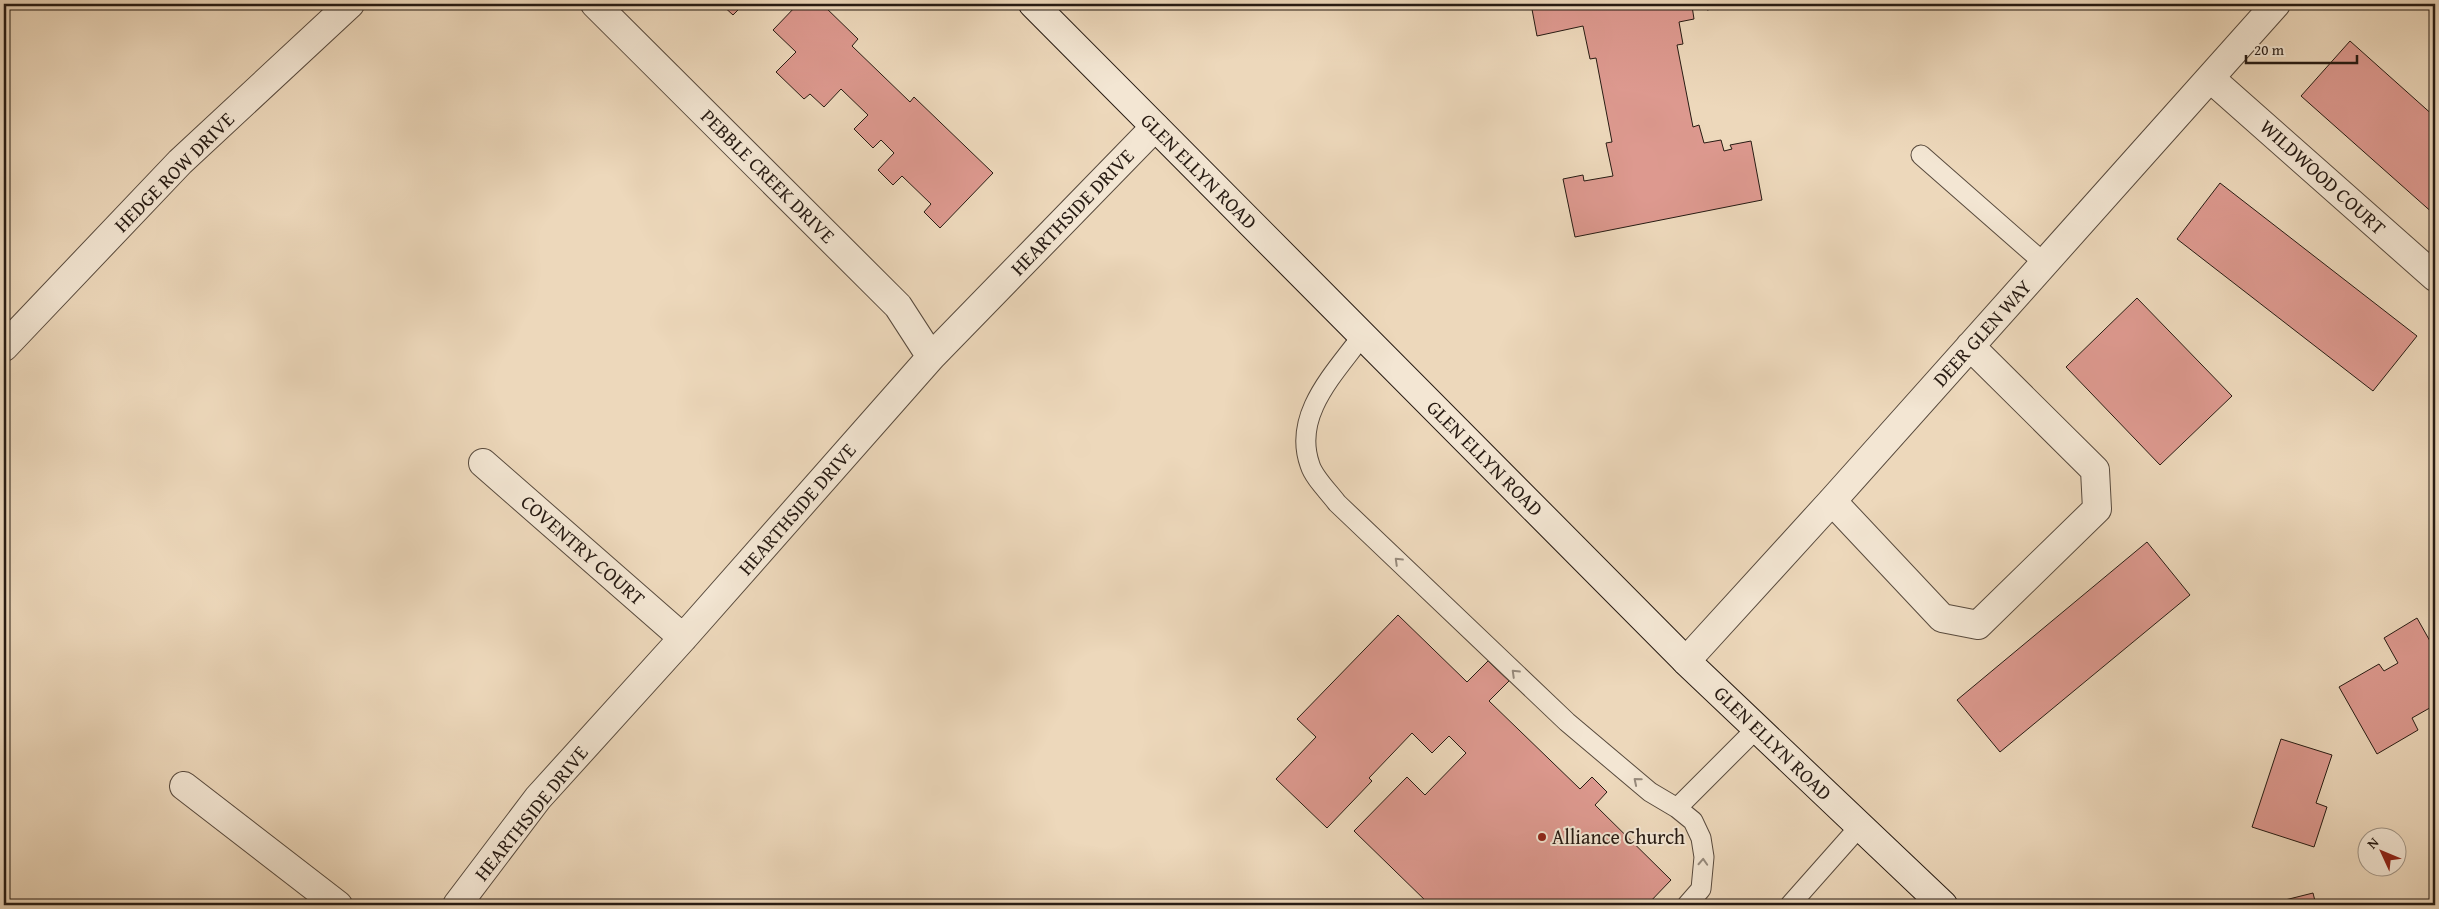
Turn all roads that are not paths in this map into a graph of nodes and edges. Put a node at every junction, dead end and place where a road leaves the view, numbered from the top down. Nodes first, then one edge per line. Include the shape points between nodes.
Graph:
1 (350, 4) edge
2 (595, 4) edge
3 (1034, 4) edge
4 (2276, 4) edge
5 (2210, 78) junction
6 (1155, 127) junction
7 (1921, 155) dead end
8 (2044, 264) junction
9 (2435, 277) edge
10 (1362, 336) junction
11 (1970, 346) junction
12 (4, 347) edge
13 (931, 357) junction
14 (483, 463) dead end
15 (1832, 501) junction
16 (683, 638) junction
17 (1686, 661) junction
18 (1757, 728) junction
19 (184, 786) dead end
20 (1677, 808) junction
21 (1860, 826) junction
22 (338, 905) edge
23 (457, 905) edge
24 (1687, 905) edge
25 (1790, 905) edge
26 (1943, 905) edge

1 - 12 street, HEDGE ROW DRIVE via 180,162
2 - 13 street, PEBBLE CREEK DRIVE via 898,306
3 - 6 street, GLEN ELLYN ROAD
4 - 5 street, DEER GLEN WAY
5 - 8 street, DEER GLEN WAY
5 - 9 street, WILDWOOD COURT
6 - 10 street, GLEN ELLYN ROAD
6 - 13 street, HEARTHSIDE DRIVE
7 - 8 lane
8 - 11 street, DEER GLEN WAY
10 - 17 street, GLEN ELLYN ROAD
20 -> 10 lane via 1650,792 1567,722 1337,503 1310,466 1305,435 1313,403
11 - 15 street, DEER GLEN WAY
11 - 15 street via 2095,470 2097,509 1978,625 1942,618
13 - 16 street, HEARTHSIDE DRIVE
14 - 16 street, COVENTRY COURT
15 - 17 street, DEER GLEN WAY
16 - 23 street, HEARTHSIDE DRIVE via 538,798
17 - 18 street, GLEN ELLYN ROAD
18 - 20 lane
18 - 21 street, GLEN ELLYN ROAD
19 - 22 street
24 -> 20 lane via 1701,889 1704,857 1701,838 1693,821
21 - 25 lane
21 - 26 street, GLEN ELLYN ROAD

